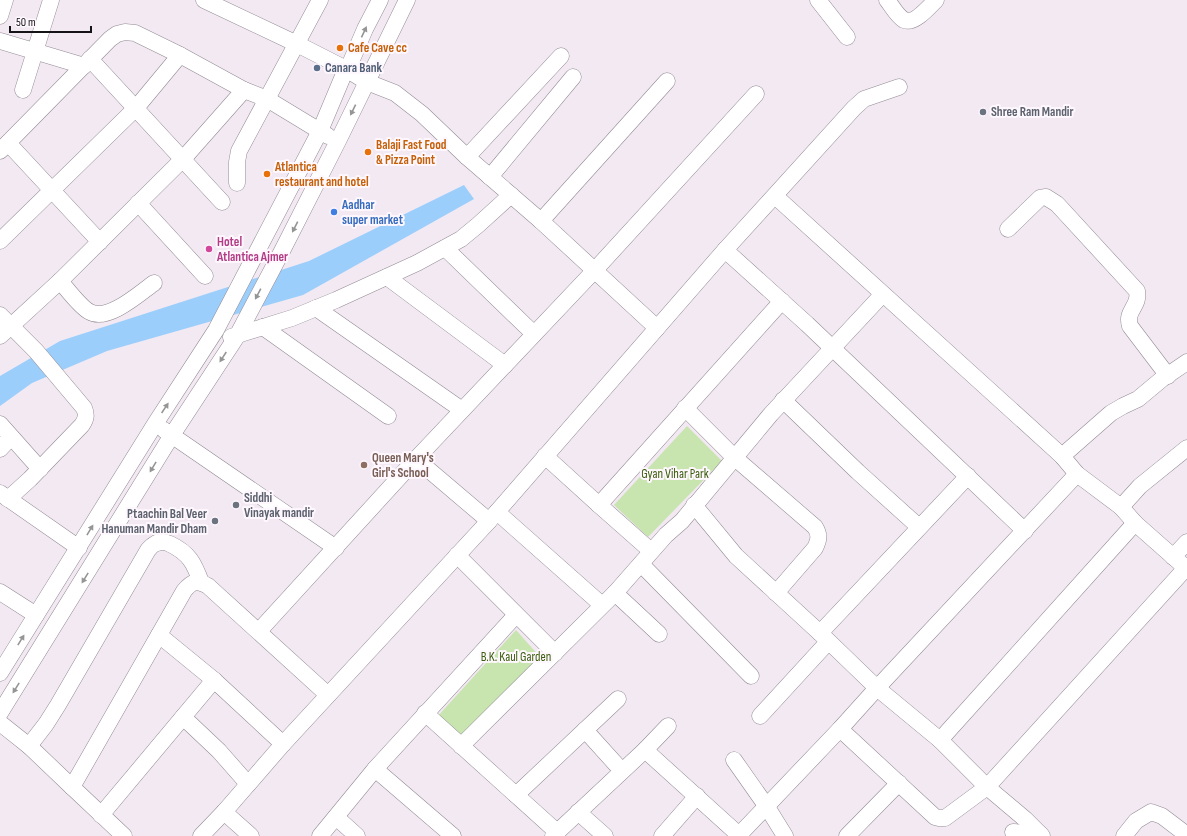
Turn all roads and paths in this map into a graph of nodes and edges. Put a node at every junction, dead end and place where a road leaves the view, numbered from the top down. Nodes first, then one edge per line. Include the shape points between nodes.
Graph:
1 (5, 0) edge
2 (51, 0) edge
3 (204, 0) edge
4 (320, 0) edge
5 (380, 0) edge
6 (407, 0) edge
7 (818, 0) edge
8 (887, 0) edge
9 (936, 0) edge
10 (225, 5) edge
11 (0, 16) edge
12 (847, 37) dead end
13 (0, 40) edge
14 (297, 44) junction
15 (35, 52) junction
16 (180, 55) junction
17 (562, 56) dead end
18 (87, 62) junction
19 (346, 69) junction
20 (573, 77) dead end
21 (667, 81) dead end
22 (367, 82) junction
23 (899, 87) dead end
24 (23, 90) dead end
25 (244, 90) junction
26 (756, 94) dead end
27 (267, 99) junction
28 (136, 108) junction
29 (320, 131) junction
30 (338, 141) junction
31 (4, 147) edge
32 (183, 159) junction
33 (469, 160) junction
34 (488, 176) junction
35 (237, 183) dead end
36 (52, 191) junction
37 (510, 195) junction
38 (775, 196) junction
39 (222, 202) dead end
40 (138, 203) junction
41 (541, 221) junction
42 (1008, 229) dead end
43 (0, 241) edge
44 (100, 242) junction
45 (445, 248) junction
46 (725, 250) junction
47 (594, 271) junction
48 (205, 276) dead end
49 (387, 277) junction
50 (60, 281) junction
51 (154, 283) dead end
52 (882, 295) junction
53 (782, 301) junction
54 (316, 308) junction
55 (4, 326) edge
56 (263, 327) junction
57 (657, 328) junction
58 (240, 330) junction
59 (534, 334) junction
60 (213, 335) junction
61 (832, 348) junction
62 (1187, 362) edge
63 (504, 365) junction
64 (1168, 376) junction
65 (783, 400) junction
66 (685, 408) junction
67 (462, 410) junction
68 (388, 416) dead end
69 (0, 424) edge
70 (155, 424) junction
71 (172, 435) junction
72 (11, 437) junction
73 (1187, 448) edge
74 (0, 449) edge
75 (545, 456) junction
76 (1062, 456) junction
77 (734, 458) junction
78 (416, 459) junction
79 (40, 469) junction
80 (1077, 474) junction
81 (968, 476) junction
82 (4, 496) edge
83 (599, 505) junction
84 (694, 505) junction
85 (1121, 507) junction
86 (493, 516) junction
87 (1135, 523) junction
88 (919, 527) junction
89 (1025, 531) junction
90 (1187, 542) edge
91 (79, 548) junction
92 (336, 548) junction
93 (651, 551) junction
94 (457, 555) junction
95 (1173, 557) junction
96 (641, 564) junction
97 (1186, 569) edge
98 (201, 582) junction
99 (0, 592) edge
100 (615, 593) junction
101 (776, 593) junction
102 (602, 605) junction
103 (36, 615) junction
104 (516, 615) junction
105 (259, 631) junction
106 (658, 634) dead end
107 (159, 636) junction
108 (824, 637) junction
109 (555, 653) junction
110 (0, 674) edge
111 (751, 676) dead end
112 (214, 680) junction
113 (876, 688) junction
114 (328, 695) junction
115 (618, 699) dead end
116 (0, 713) edge
117 (425, 713) junction
118 (760, 716) dead end
119 (183, 718) junction
120 (0, 723) edge
121 (668, 726) dead end
122 (840, 729) junction
123 (585, 730) junction
124 (940, 740) junction
125 (283, 744) junction
126 (29, 746) junction
127 (461, 746) junction
128 (645, 750) junction
129 (734, 760) dead end
130 (375, 769) junction
131 (622, 771) junction
132 (899, 783) junction
133 (248, 784) junction
134 (72, 787) junction
135 (987, 787) junction
136 (516, 795) junction
137 (697, 796) junction
138 (767, 807) junction
139 (224, 812) junction
140 (578, 812) junction
141 (101, 815) junction
142 (336, 817) junction
143 (1025, 818) junction
144 (555, 834) edge
145 (1012, 834) edge
146 (738, 835) edge
147 (1041, 835) edge
148 (1187, 835) edge
149 (124, 836) edge
150 (202, 836) edge
151 (251, 836) edge
152 (320, 836) edge
153 (357, 836) edge
154 (453, 836) edge
155 (605, 836) edge
156 (662, 836) edge
157 (785, 836) edge
158 (847, 836) edge
159 (1124, 836) edge

1 - 11 street
2 - 15 street
3 - 10 street
4 - 14 street
19 -> 5 street
6 - 22 street
7 - 12 street
8 - 9 street via 905,20 910,21
10 - 14 street
13 - 15 street
14 - 19 street
14 - 27 street
15 - 18 street
15 - 24 street
16 - 18 street via 135,33 125,32 110,39
16 - 25 street
16 - 28 street
17 - 33 street
18 - 28 street
18 - 31 street
19 - 22 street
19 - 29 street
20 - 34 street
21 - 41 street
22 -> 30 street
22 - 33 street via 395,93 422,114
23 - 38 street via 864,99
25 - 27 street
25 - 32 street
26 - 47 street
27 - 29 street
27 - 35 street via 239,151
28 - 32 street
28 - 36 street
29 - 30 street
29 - 60 street
30 -> 58 street
31 - 36 street
32 - 39 street
32 - 40 street
33 - 34 street
34 - 37 street
36 - 43 street
36 - 44 street
37 - 41 street
37 - 45 street via 461,239
38 - 46 street
38 - 52 street
40 - 44 street
40 - 48 street
41 - 47 street
42 - 64 street via 1040,198 1046,197 1057,204 1137,291 1138,298 1128,319 1130,326
44 - 50 street
45 - 49 street
45 - 59 street
46 - 53 street
46 - 57 street
47 - 57 street
47 - 59 street
49 - 54 street
49 - 63 street
50 - 51 street via 85,309 97,314 122,307
50 - 55 street
52 - 61 street
52 - 76 street
53 - 61 street
53 - 66 street
54 - 56 street
54 - 67 street
55 - 79 street via 36,351 84,408 86,414 82,425
56 - 58 street
56 - 68 street
57 - 75 street
58 - 60 street
58 -> 71 street
59 - 63 street
70 -> 60 street
61 - 65 street
61 - 81 street
62 - 64 street
63 - 67 street
64 - 76 street via 1138,399 1111,413
65 - 77 street
65 - 88 street
66 - 77 street
66 - 83 street
67 - 78 street
69 - 72 street
70 - 71 street
91 -> 70 street
71 - 92 street
71 -> 116 street
72 - 74 street
72 - 79 street
73 - 85 street via 1145,482
75 - 83 street
75 - 86 street
76 - 80 street
77 - 84 street
77 - 101 street via 815,527 818,533 815,548
78 - 86 street
78 - 92 street
79 - 82 street
80 - 85 street
80 - 89 street
81 - 88 street
81 - 89 street
82 - 91 street
83 - 93 street
84 - 93 street via 682,521
84 - 101 street via 736,556
85 - 87 street
86 - 94 street
86 - 102 street
87 - 95 street
87 - 124 street
88 - 108 street
89 - 113 street
90 - 95 street
91 - 103 street
92 - 105 street
93 - 96 street
94 - 104 street
94 - 114 street
95 - 97 street
96 - 100 street
96 - 111 street
97 - 135 street
98 - 105 street
98 - 107 street via 195,582 184,591
98 - 126 street via 191,560 182,550 168,543 155,543 148,550 58,705
99 - 103 street
100 - 102 street
100 - 106 street
101 - 108 street
102 - 109 street
110 -> 103 street
104 - 109 street
104 - 117 street
105 - 114 street
107 - 112 street
107 - 134 street
108 - 113 street
108 - 118 street
109 - 127 street
112 - 119 street
112 - 125 street
113 - 122 street
113 - 124 street
114 - 125 street
115 - 123 street
117 - 127 street
117 - 130 street
119 - 133 street via 219,751
119 - 141 street
120 - 126 street
121 - 128 street
122 - 132 street
122 - 138 street
123 - 131 street
123 - 136 street
124 - 135 street
125 - 133 street
126 - 134 street
127 - 136 street
128 - 131 street
128 - 137 street
129 - 138 street
130 - 142 street
130 - 154 street
131 - 140 street
132 - 135 street via 939,818 945,818
132 - 158 street
133 - 139 street
134 - 141 street
135 - 143 street
136 - 144 street
137 - 146 street
137 - 156 street
138 - 146 street
138 - 157 street
139 - 150 street
139 - 151 street
140 - 144 street
140 - 155 street
141 - 149 street
142 - 152 street
142 - 153 street
143 - 145 street
143 - 147 street
145 - 147 street
148 - 159 street via 1162,816 1151,812 1136,821

